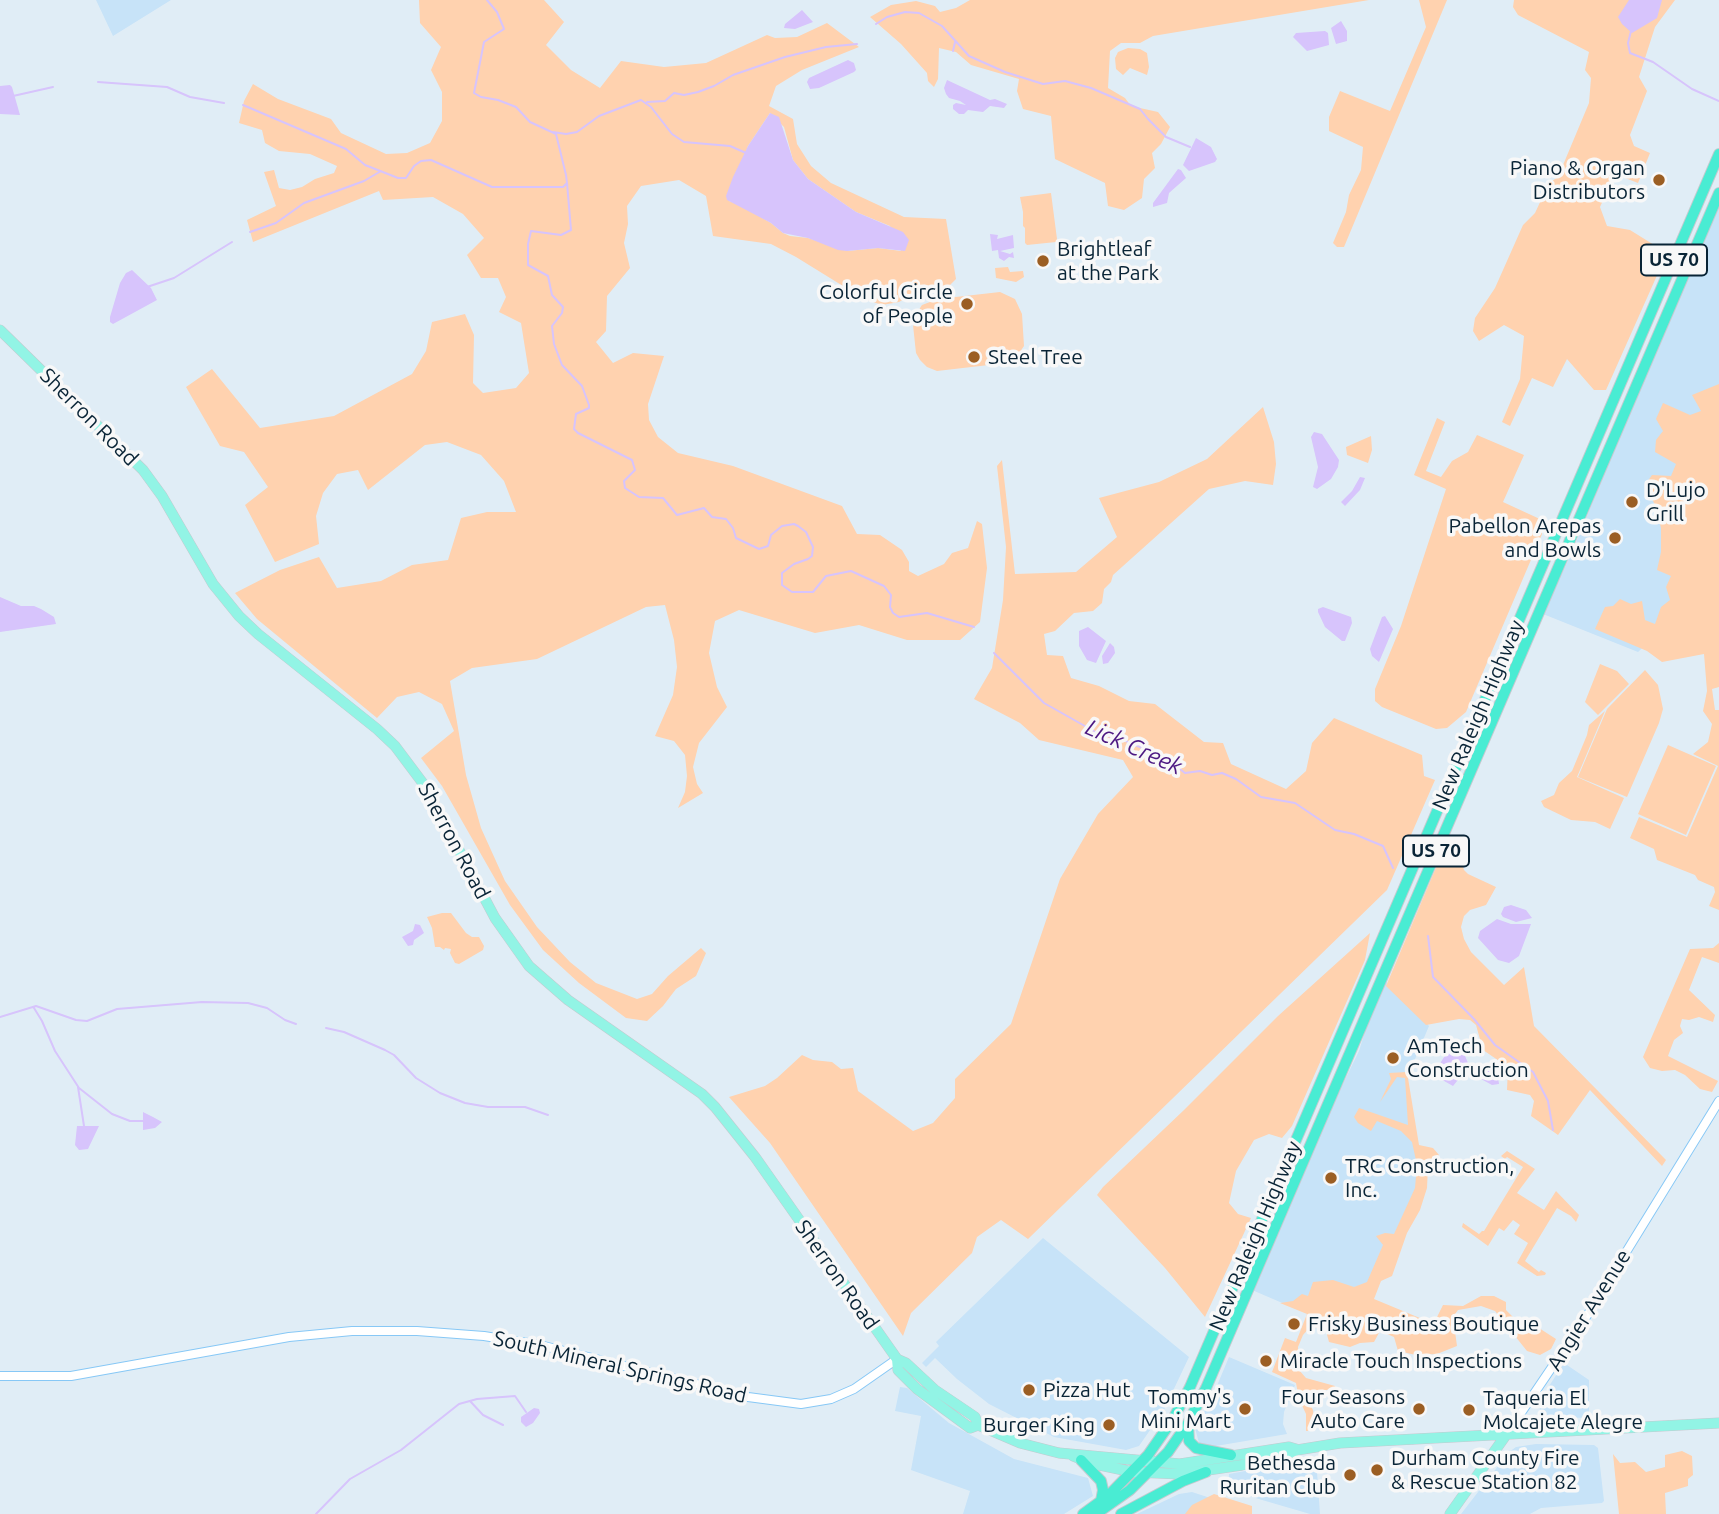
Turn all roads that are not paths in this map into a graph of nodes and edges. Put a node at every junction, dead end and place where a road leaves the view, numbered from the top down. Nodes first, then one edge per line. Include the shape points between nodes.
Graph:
1 (1719, 154) edge
2 (1719, 193) edge
3 (0, 330) edge
4 (1607, 417) junction
5 (1585, 469) junction
6 (1598, 474) junction
7 (1571, 534) junction
8 (1719, 1101) edge
9 (1266, 1210) junction
10 (1280, 1216) junction
11 (1203, 1357) junction
12 (897, 1359) junction
13 (1217, 1363) junction
14 (0, 1376) edge
15 (1188, 1423) junction
16 (1719, 1423) edge
17 (1506, 1435) junction
18 (1297, 1450) junction
19 (1231, 1455) junction
20 (1077, 1458) junction
21 (1142, 1462) junction
22 (1158, 1464) junction
23 (1133, 1472) junction
24 (1206, 1472) junction
25 (1148, 1474) junction
26 (1101, 1501) junction
27 (1083, 1514) edge
28 (1097, 1514) edge
29 (1121, 1514) edge
30 (1450, 1514) edge

1 - 4 highway, New Raleigh Highway / US 70
2 - 6 highway, New Raleigh Highway / US 70
3 - 12 main road, Sherron Road via 142,470 168,505 213,584 239,616 395,746 425,786 495,918 529,966 568,1000 716,1107
4 - 5 highway, New Raleigh Highway / US 70
4 - 6 highway via 1594,464
5 - 7 highway via 1588,478 1569,527
5 - 9 highway, New Raleigh Highway / US 70
6 - 7 highway, New Raleigh Highway / US 70
7 - 10 highway, New Raleigh Highway / US 70
8 - 17 street, Angier Avenue via 1588,1314
9 - 10 highway
9 - 11 highway, New Raleigh Highway / US 70
10 - 13 highway, New Raleigh Highway / US 70
11 - 13 highway
11 - 21 highway, New Raleigh Highway / US 70 via 1173,1419
12 - 14 street, South Mineral Springs Road via 854,1389 801,1404 748,1396 540,1345 417,1331 301,1336 71,1376
12 - 20 main road, Sherron Road via 898,1370 931,1402 970,1428 978,1425 1020,1443
13 - 15 highway, New Raleigh Highway / US 70
15 - 19 highway via 1189,1441 1196,1448
15 - 22 highway, New Raleigh Highway / US 70
16 - 17 main road
17 - 18 main road via 1385,1440
17 - 30 main road, Angier Avenue
18 - 19 main road, Sherron Road via 1289,1447
18 - 24 main road, Sherron Road
19 - 22 main road, Sherron Road via 1187,1464
20 - 21 main road, Sherron Road
20 - 23 main road, Sherron Road
20 - 26 highway via 1101,1480
21 - 22 main road, Sherron Road
21 - 23 highway, US 70
22 - 25 highway, US 70
23 - 25 main road, Sherron Road
23 - 26 highway, US 70
24 - 25 main road, Sherron Road
24 - 29 highway
25 - 28 highway, US 70
26 - 27 highway, US 70

